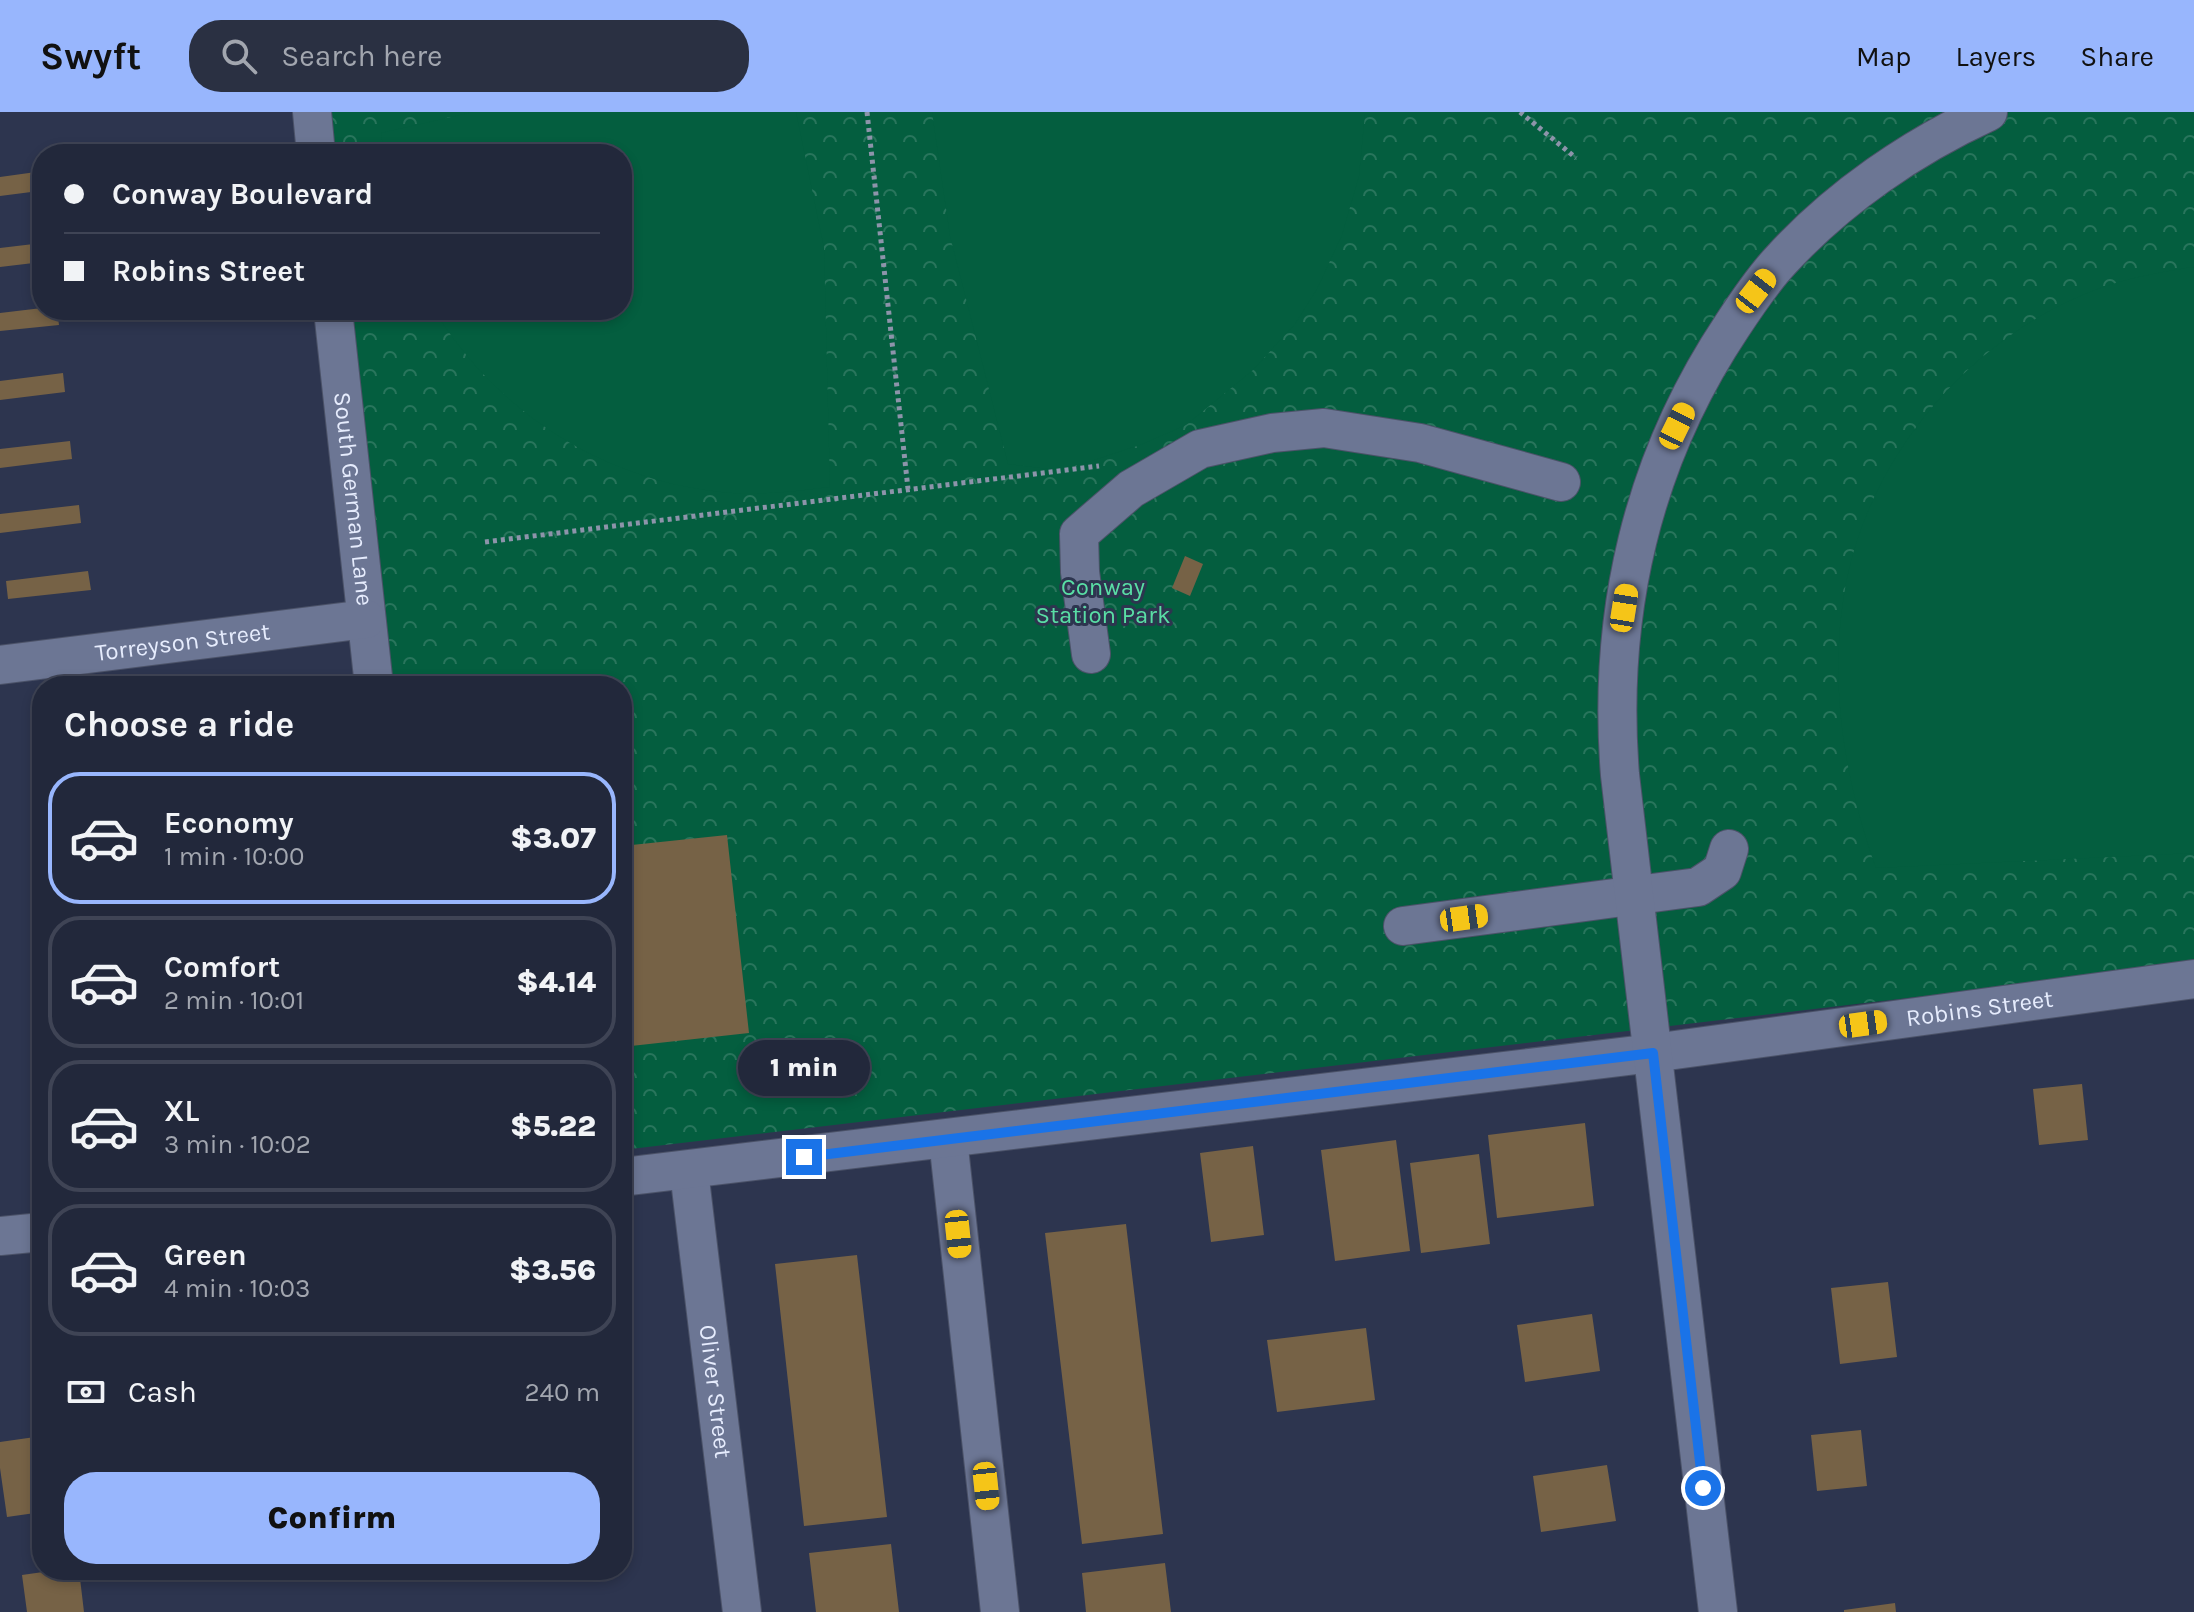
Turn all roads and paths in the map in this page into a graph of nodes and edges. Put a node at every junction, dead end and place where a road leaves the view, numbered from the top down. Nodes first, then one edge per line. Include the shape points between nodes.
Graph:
1 (312, 112) edge
2 (867, 112) edge
3 (1520, 112) edge
4 (1988, 112) edge
5 (315, 144) edge
6 (1576, 158) dead end
7 (334, 320) edge
8 (1101, 466) dead end
9 (1561, 482) dead end
10 (908, 489) junction
11 (485, 542) dead end
12 (366, 619) junction
13 (1091, 654) dead end
14 (0, 665) edge
15 (373, 676) edge
16 (1729, 849) dead end
17 (1634, 897) junction
18 (1403, 926) dead end
19 (2194, 979) edge
20 (1653, 1053) junction
21 (948, 1139) junction
22 (689, 1171) junction
23 (632, 1176) edge
24 (32, 1233) edge
25 (0, 1236) edge
26 (742, 1612) edge
27 (1000, 1612) edge
28 (1718, 1612) edge

1 - 5 street
2 - 10 path
3 - 6 path
4 - 17 street via 1897,162 1789,252 1718,347 1677,426 1636,537 1619,653 1619,757
7 - 12 street, South German Lane
8 - 10 path
9 - 13 street via 1420,443 1324,428 1200,449 1131,489 1079,534
10 - 11 path
12 - 14 street, Torreyson Street
12 - 15 street, South German Lane
16 - 17 street via 1722,871 1698,887
17 - 18 street
17 - 20 street
19 - 20 street, Robins Street
20 - 21 street, Robins Street
20 - 28 street
21 - 22 street, Robins Street
21 - 27 street
22 - 23 street, Robins Street
22 - 26 street, Oliver Street
24 - 25 street

